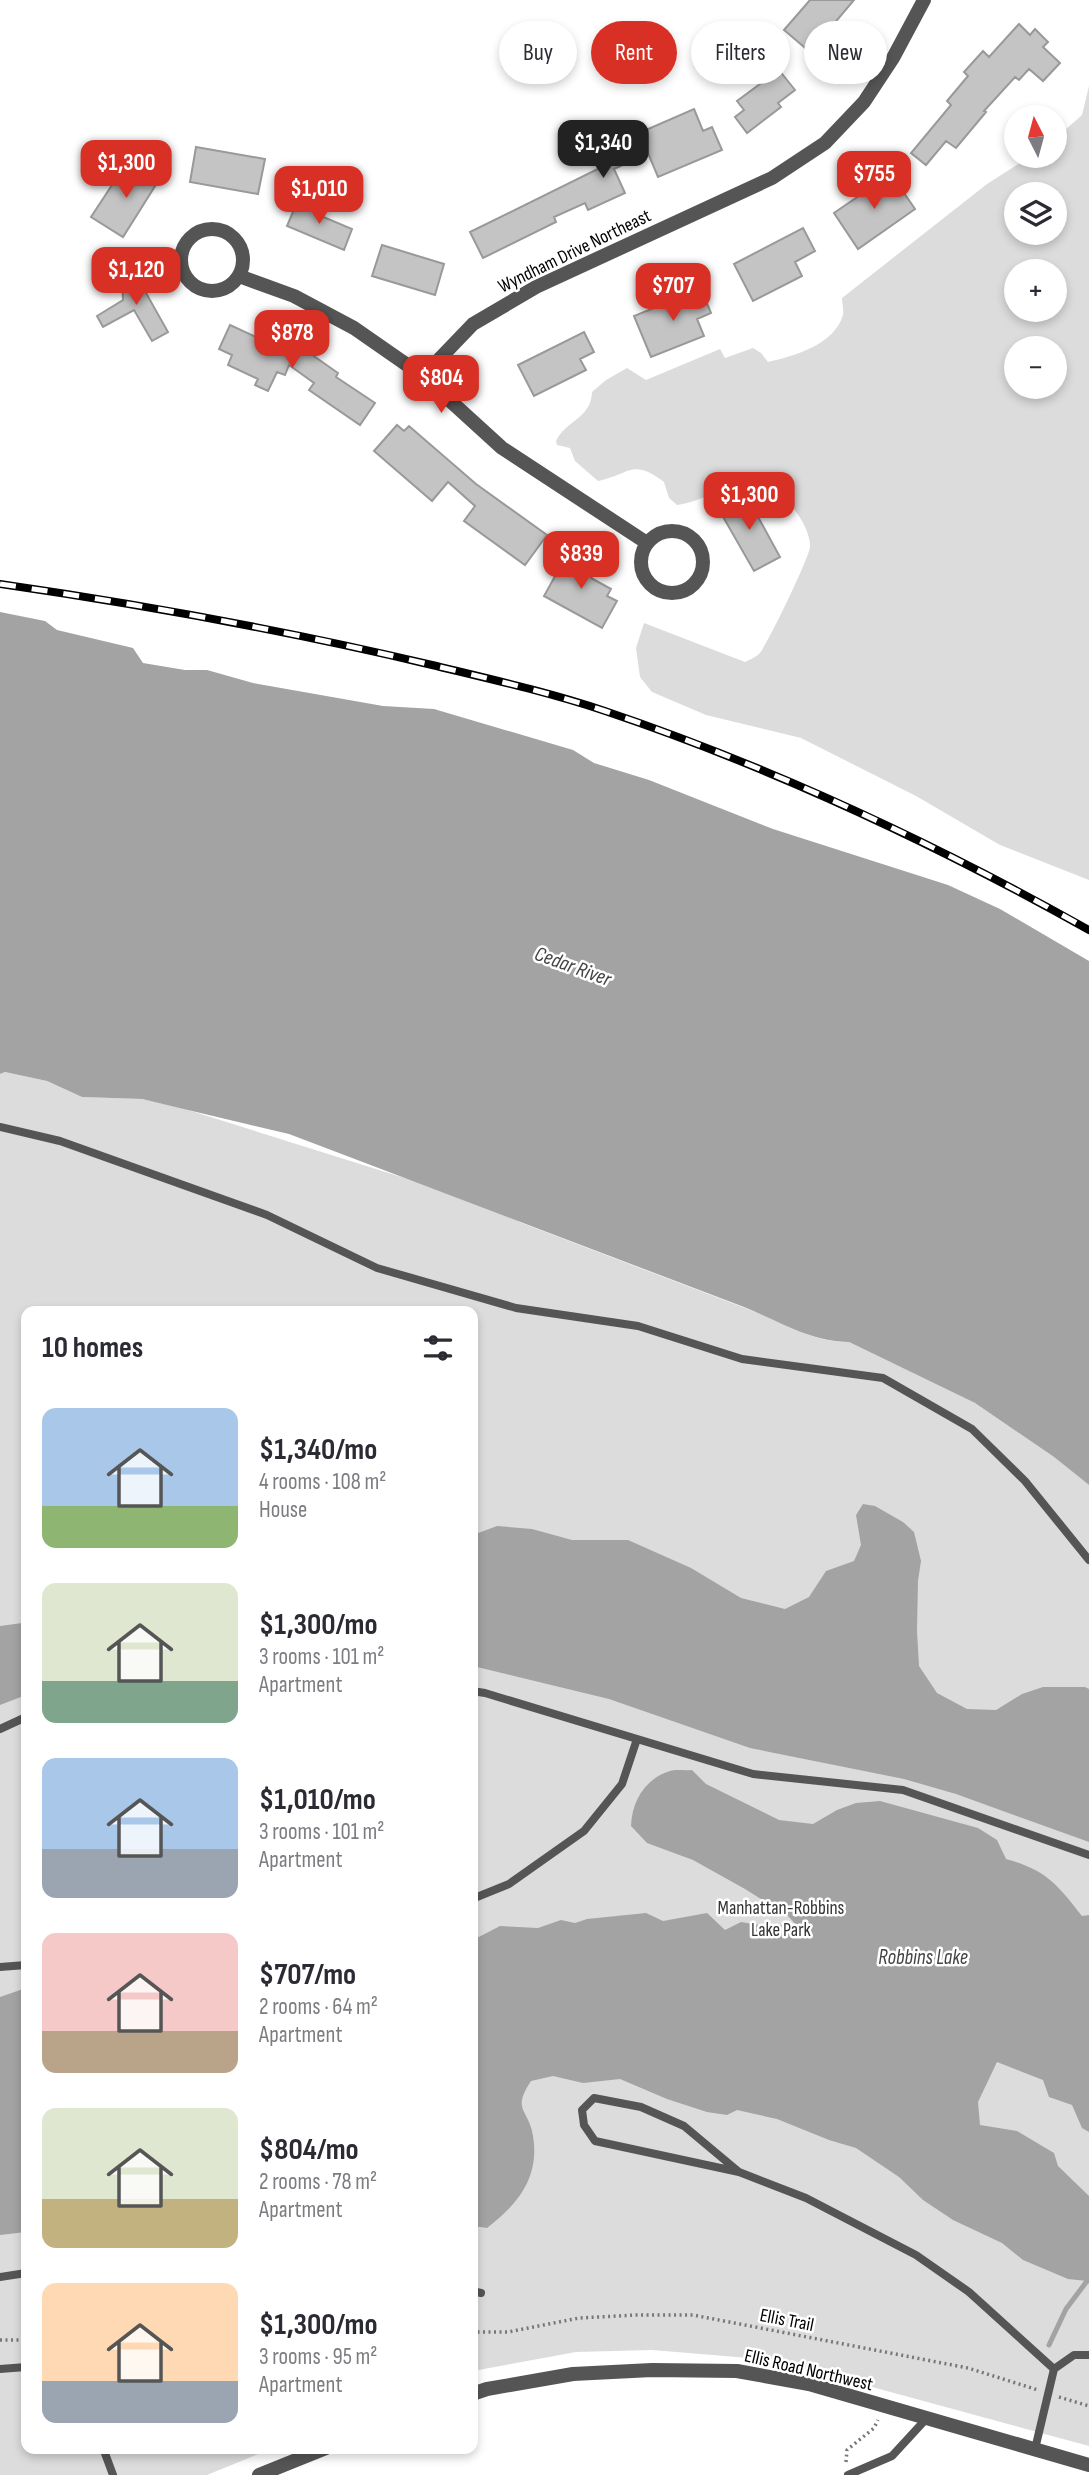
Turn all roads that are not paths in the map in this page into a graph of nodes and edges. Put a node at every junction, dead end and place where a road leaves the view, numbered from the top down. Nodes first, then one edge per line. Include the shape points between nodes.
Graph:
1 (923, 0) edge
2 (239, 276) junction
3 (423, 376) junction
4 (647, 543) junction
5 (0, 1127) edge
6 (1089, 1560) edge
7 (478, 1692) edge
8 (21, 1719) edge
9 (0, 1729) edge
10 (637, 1739) junction
11 (1089, 1855) edge
12 (478, 1897) edge
13 (21, 1965) edge
14 (0, 1967) edge
15 (738, 2172) junction
16 (21, 2274) edge
17 (0, 2277) edge
18 (1089, 2355) edge
19 (21, 2367) edge
20 (0, 2369) edge
21 (1054, 2370) junction
22 (478, 2392) edge
23 (927, 2418) junction
24 (1035, 2449) junction
25 (105, 2454) edge
26 (311, 2454) edge
27 (1089, 2465) edge
28 (113, 2475) edge
29 (259, 2475) edge
30 (848, 2475) edge

1 - 3 street, Wyndham Drive Northeast via 864,102 825,143 772,178 536,286 473,324
2 - 2 street via 223,289 202,290 181,268 183,247 197,233 226,232 240,247 243,267
2 - 3 street via 294,296 354,328
3 - 4 street via 502,448
4 - 4 street via 664,531 685,533 700,547 700,577 685,591 655,588 642,572
5 - 6 lane via 60,1141 267,1215 377,1268 516,1308 638,1326 742,1359 883,1378 972,1429 1025,1481
7 - 10 lane
8 - 9 lane
10 - 11 lane via 753,1774 903,1790
10 - 12 lane via 622,1784 584,1830 509,1884
13 - 14 lane
15 - 15 lane via 595,2141 584,2126 582,2110 594,2098 640,2107 684,2126
15 - 21 lane via 806,2198 916,2255 970,2292
16 - 17 lane
18 - 21 lane via 1074,2355
19 - 20 lane
21 - 24 lane
22 - 23 street, Ellis Road Northwest via 573,2374 737,2371 809,2384
23 - 24 street, Ellis Road Northwest
23 - 30 lane via 892,2456
24 - 27 street, Ellis Road Northwest
25 - 28 lane
26 - 29 street

